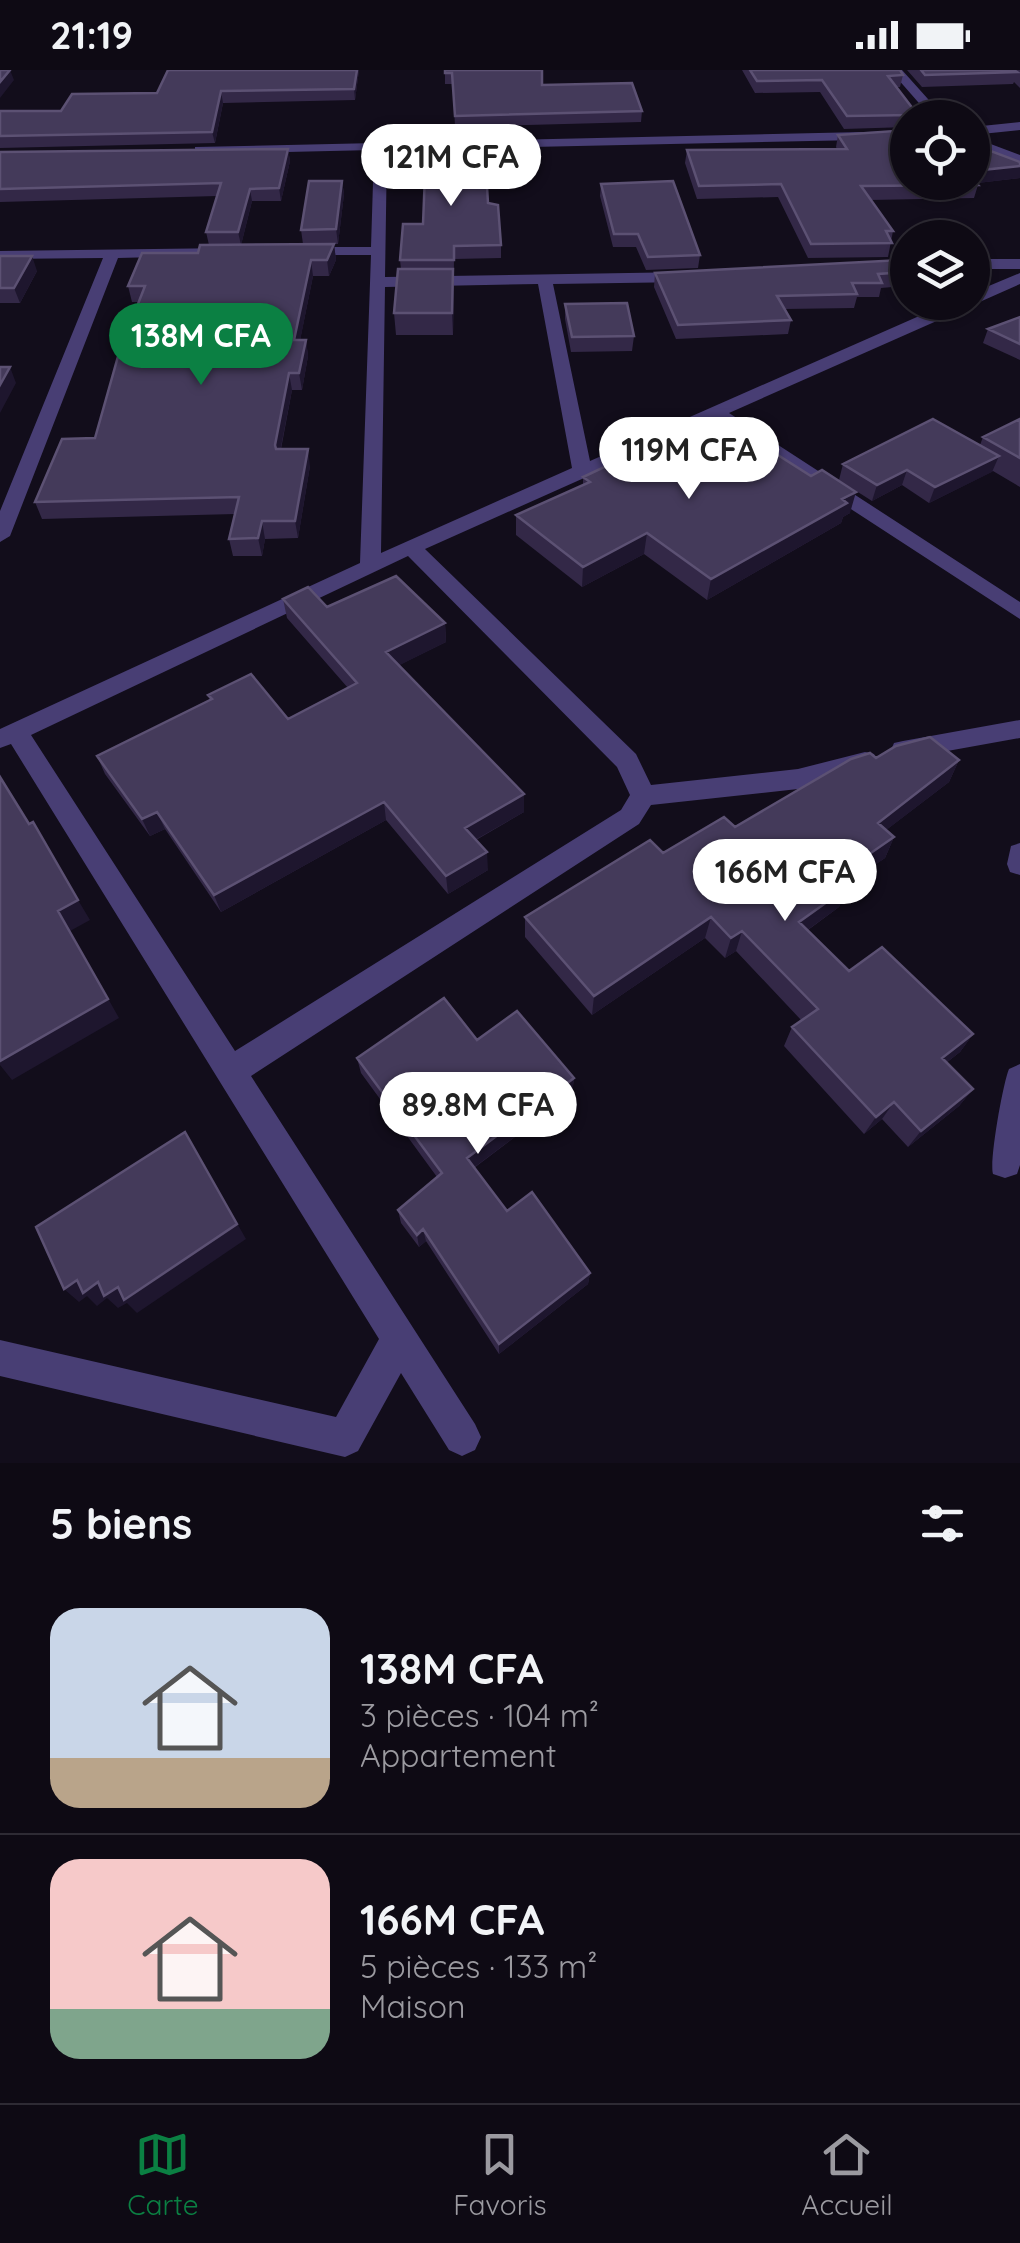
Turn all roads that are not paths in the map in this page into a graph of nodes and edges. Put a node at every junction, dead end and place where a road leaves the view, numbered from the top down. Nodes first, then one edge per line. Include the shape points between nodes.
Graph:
1 (896, 70) edge
2 (923, 100) edge
3 (1020, 126) edge
4 (990, 129) edge
5 (890, 135) edge
6 (381, 145) junction
7 (990, 148) edge
8 (190, 150) edge
9 (1020, 160) edge
10 (286, 251) edge
11 (375, 251) junction
12 (249, 252) edge
13 (112, 254) junction
14 (0, 255) edge
15 (990, 264) edge
16 (1020, 264) edge
17 (710, 276) edge
18 (1020, 278) edge
19 (376, 282) junction
20 (544, 282) junction
21 (990, 291) edge
22 (924, 320) edge
23 (715, 412) junction
24 (582, 470) junction
25 (0, 536) edge
26 (411, 547) junction
27 (370, 566) junction
28 (1020, 612) edge
29 (1020, 729) edge
30 (8, 736) edge
31 (643, 796) junction
32 (1020, 854) edge
33 (1020, 864) edge
34 (233, 1070) junction
35 (1020, 1079) edge
36 (1005, 1162) dead end
37 (400, 1338) junction
38 (0, 1358) edge
39 (462, 1437) dead end

1 - 2 street
3 - 4 street
5 - 6 street
6 - 8 street
6 - 11 street
7 - 9 street
10 - 11 street
11 - 19 street
12 - 13 street
13 - 14 street
13 - 25 street
15 - 16 street
17 - 20 street
18 - 21 street
19 - 20 street
19 - 27 street
20 - 24 street
22 - 23 street
23 - 24 street
23 - 28 street
24 - 26 street
26 - 27 street
26 - 31 street via 627,761
27 - 30 street
29 - 31 street via 931,742 798,779
30 - 34 street
31 - 34 street via 630,818
32 - 33 street
34 - 37 street
35 - 36 street
37 - 38 street via 344,1438
37 - 39 street

